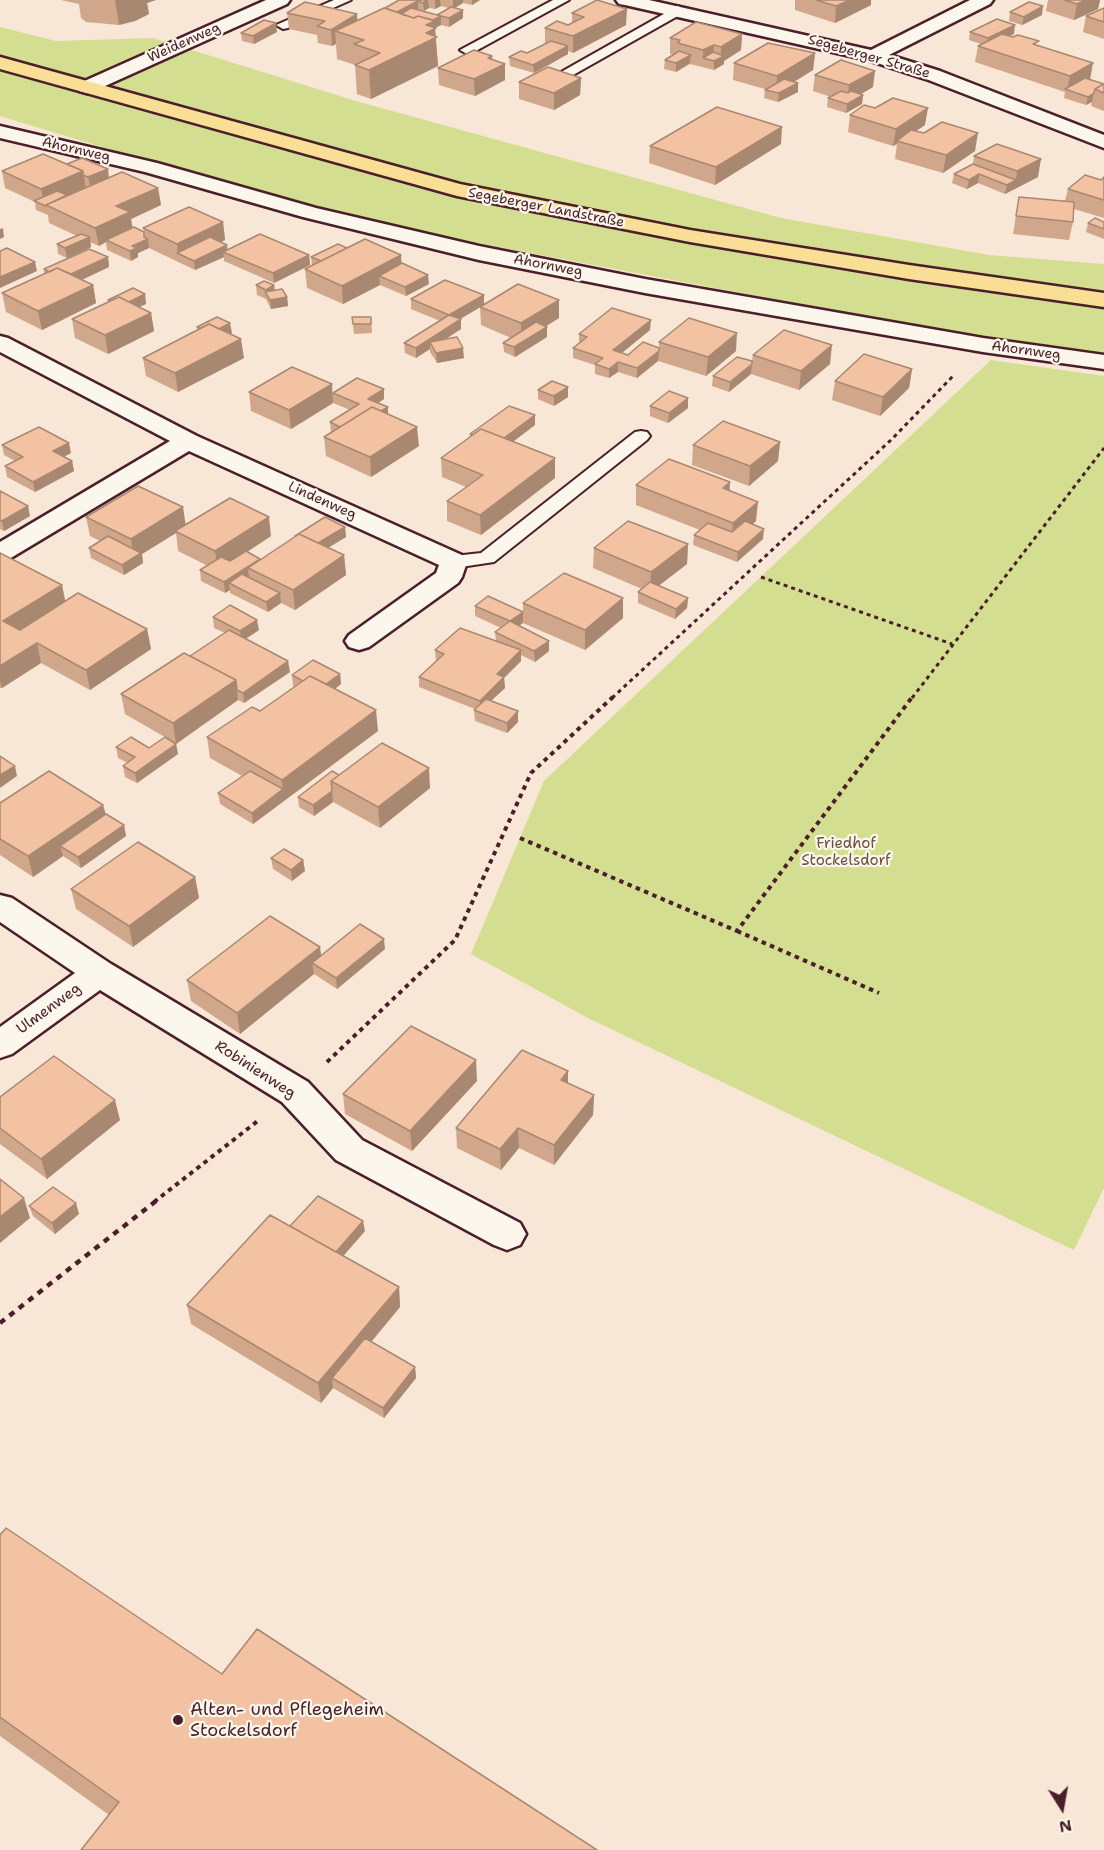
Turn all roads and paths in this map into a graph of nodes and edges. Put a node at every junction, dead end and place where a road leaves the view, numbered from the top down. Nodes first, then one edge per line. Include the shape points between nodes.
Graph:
1 (281, 0) edge
2 (345, 0) edge
3 (563, 0) edge
4 (625, 0) edge
5 (984, 0) edge
6 (678, 10) junction
7 (283, 25) dead end
8 (467, 50) dead end
9 (873, 56) junction
10 (0, 63) edge
11 (561, 76) edge
12 (87, 87) junction
13 (0, 132) edge
14 (1104, 142) edge
15 (1104, 300) edge
16 (0, 343) edge
17 (983, 345) junction
18 (1104, 362) edge
19 (641, 436) dead end
20 (188, 441) junction
21 (1104, 448) edge
22 (0, 553) edge
23 (454, 562) junction
24 (761, 577) dead end
25 (358, 641) dead end
26 (952, 644) junction
27 (520, 838) dead end
28 (0, 906) edge
29 (737, 931) junction
30 (99, 973) junction
31 (879, 993) dead end
32 (0, 1045) edge
33 (295, 1092) junction
34 (507, 1234) dead end
35 (0, 1323) edge

1 - 12 street, Weidenweg
2 - 7 lane
3 - 8 lane
4 - 6 street, Segeberger Straße
5 - 9 street
6 - 9 street, Segeberger Straße
6 - 11 lane
9 - 14 street, Segeberger Straße via 933,75
10 - 12 main road, Segeberger Landstraße
12 - 15 main road, Segeberger Landstraße via 457,190 690,236
13 - 17 street, Ahornweg via 479,253
16 - 20 street, Lindenweg
17 - 18 street, Ahornweg
17 - 33 path via 891,440 531,773 455,940
19 - 23 lane via 487,558
20 - 22 street
20 - 23 street, Lindenweg
21 - 26 path
23 - 25 street via 448,577
24 - 26 path
26 - 29 path
27 - 29 path
28 - 30 street, Robinienweg
29 - 31 path
30 - 32 street, Ulmenweg
30 - 33 street, Robinienweg
33 - 34 street, Robinienweg via 349,1150
33 - 35 path

